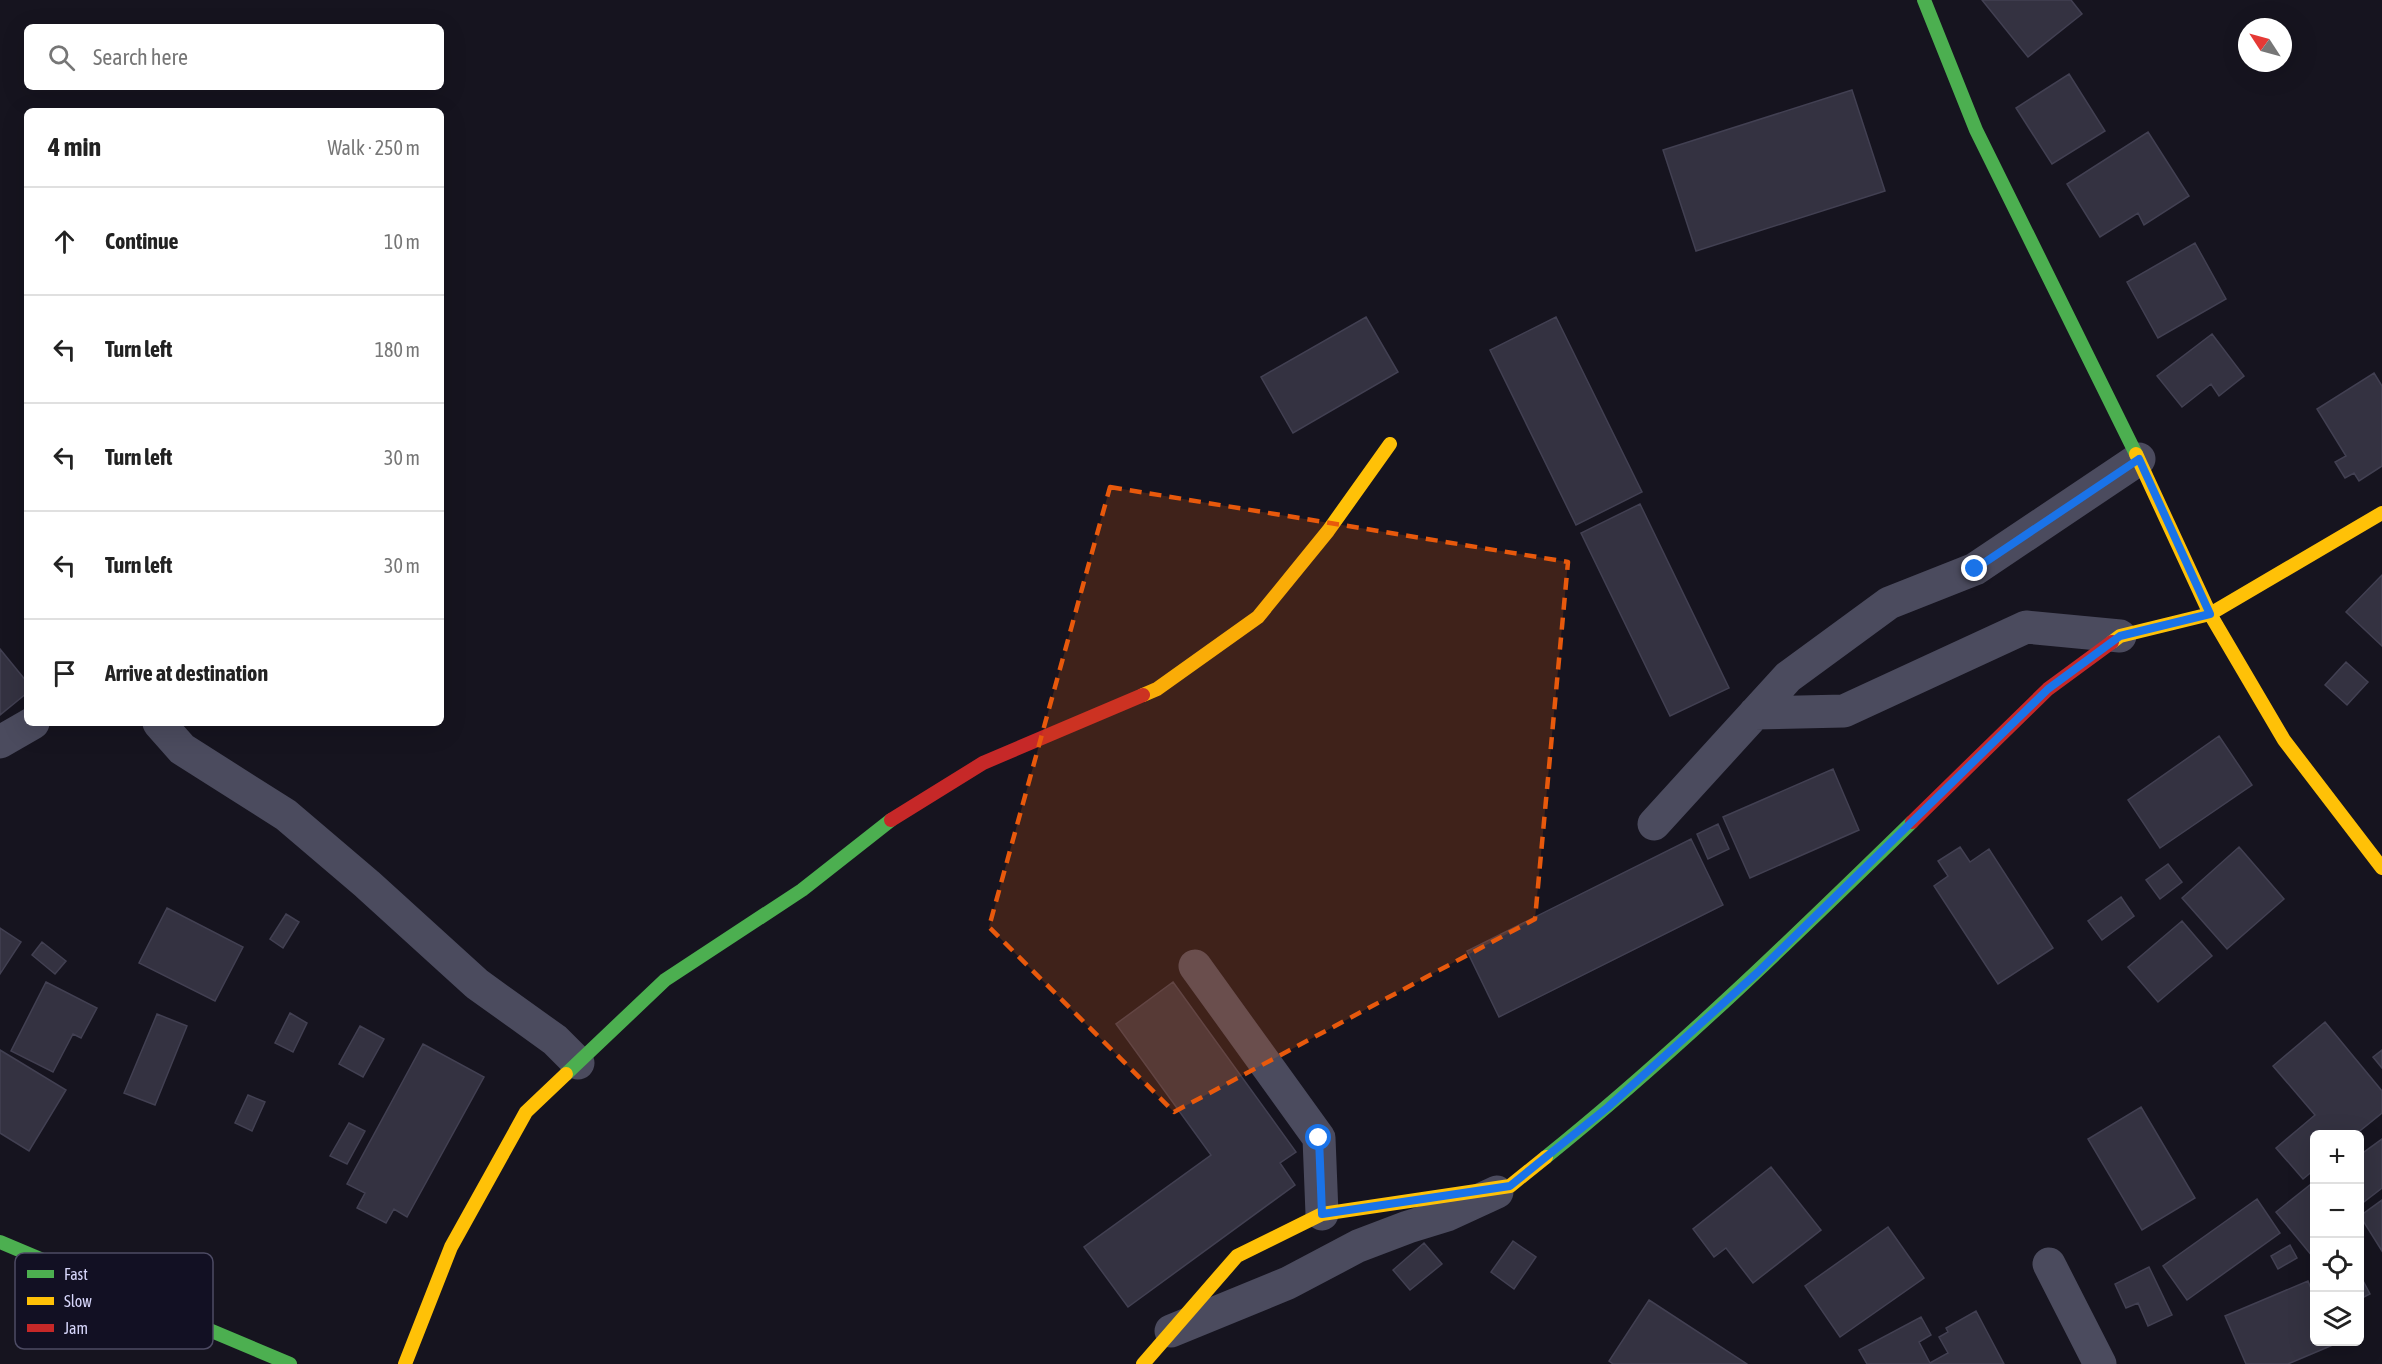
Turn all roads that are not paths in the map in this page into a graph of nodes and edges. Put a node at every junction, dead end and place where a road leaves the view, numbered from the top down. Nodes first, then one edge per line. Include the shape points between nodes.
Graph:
1 (1924, 0) edge
2 (1390, 444) dead end
3 (2139, 459) junction
4 (2382, 513) edge
5 (2210, 614) junction
6 (2120, 636) junction
7 (1755, 713) junction
8 (28, 726) edge
9 (162, 726) edge
10 (0, 742) edge
11 (1654, 824) dead end
12 (2382, 868) edge
13 (1195, 966) dead end
14 (578, 1063) junction
15 (1510, 1186) junction
16 (1322, 1214) junction
17 (0, 1242) edge
18 (26, 1253) edge
19 (2049, 1264) dead end
20 (1171, 1331) junction
21 (213, 1332) edge
22 (290, 1364) edge
23 (405, 1364) edge
24 (1143, 1364) edge
25 (2100, 1364) edge

1 - 3 street via 1976,130
2 - 14 street via 1328,531 1258,617 1156,689 983,763 890,820 802,890 665,980
3 - 5 street
3 - 7 street via 1975,569 1889,603 1788,677
4 - 5 street
5 - 6 street
5 - 12 street via 2284,740
6 - 7 street via 2026,627 1844,711
6 - 15 street via 2048,689 1758,972 1608,1107
7 - 11 street
8 - 10 street
9 - 14 street via 182,749 286,815 477,984 555,1040
13 - 16 street via 1319,1138
14 - 23 street via 526,1112 451,1247
15 - 16 street
15 - 20 street via 1447,1215 1358,1246 1288,1283
16 - 20 street via 1237,1256
17 - 18 street
19 - 25 street
20 - 24 street
21 - 22 street

